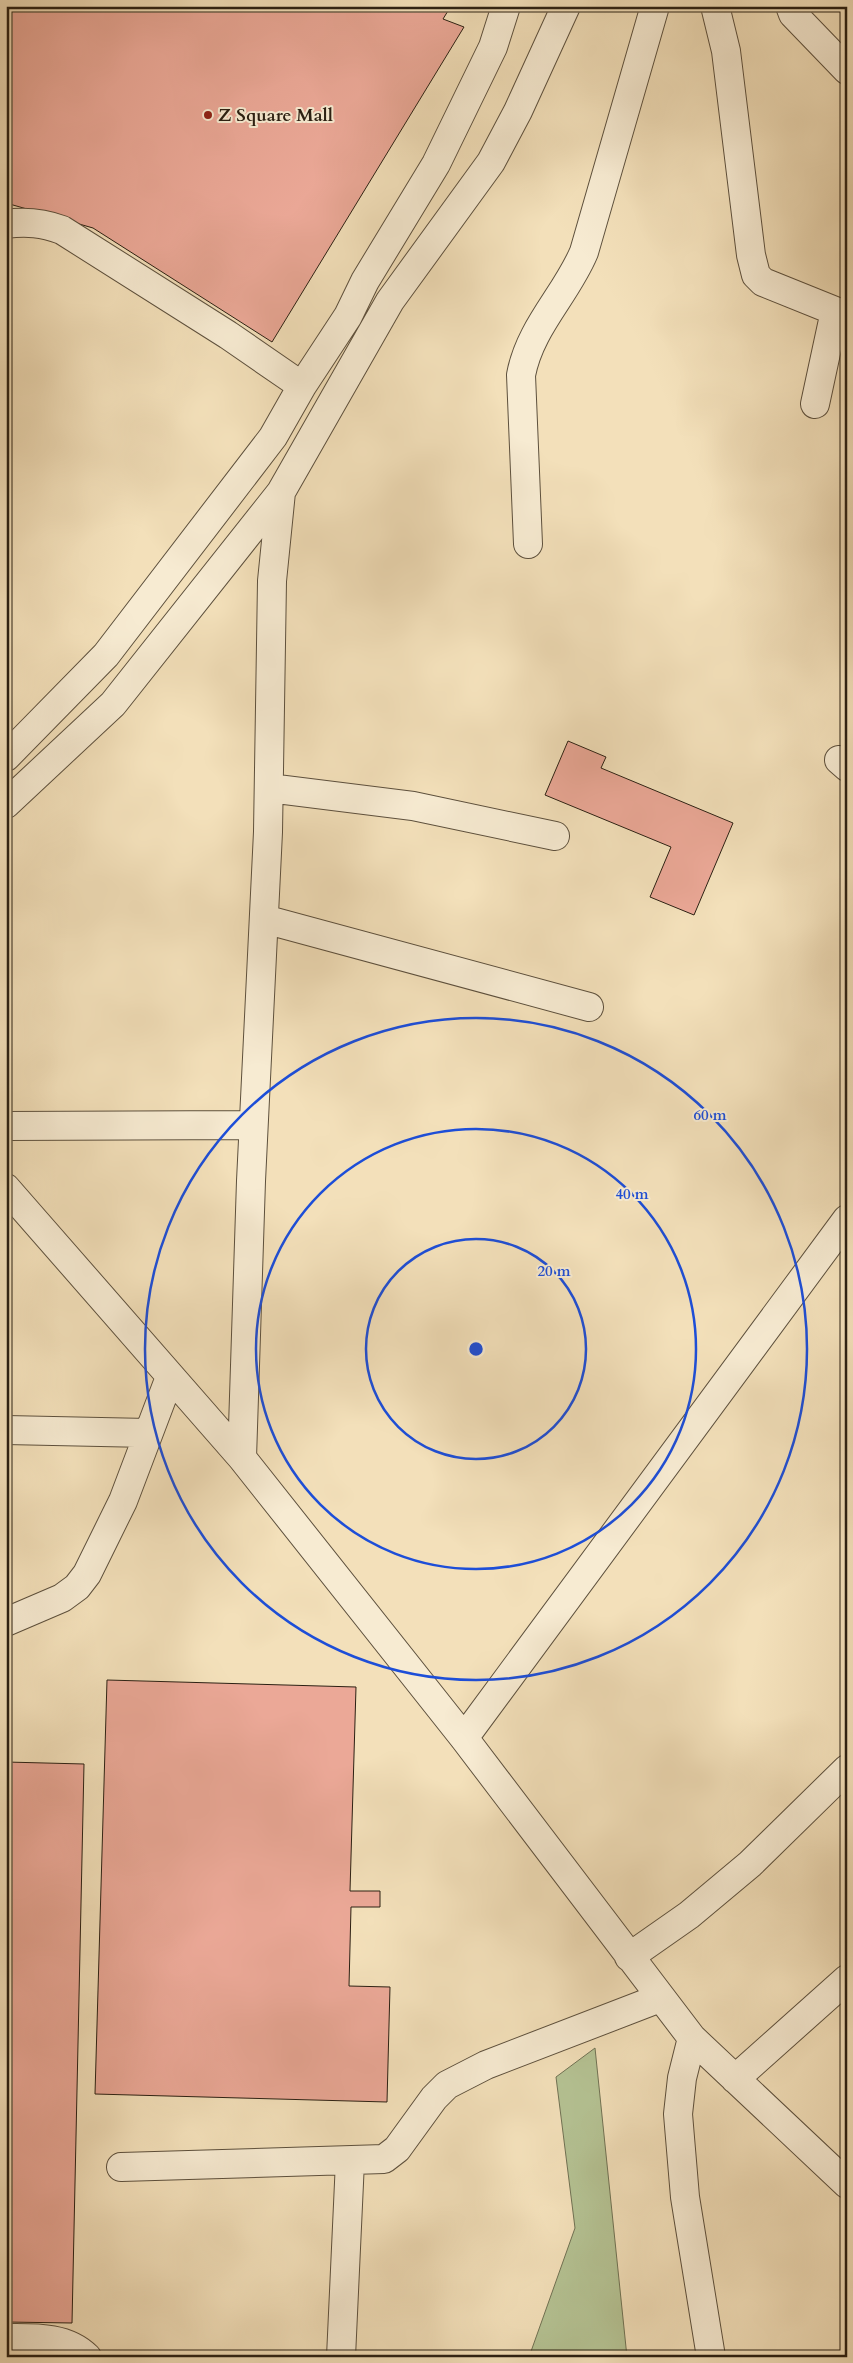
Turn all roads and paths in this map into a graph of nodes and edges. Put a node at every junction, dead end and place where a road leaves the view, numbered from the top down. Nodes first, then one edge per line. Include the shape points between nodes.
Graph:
1 (506, 6) edge
2 (566, 6) edge
3 (655, 6) edge
4 (715, 6) edge
5 (790, 6) edge
6 (847, 70) edge
7 (6, 224) edge
8 (841, 312) edge
9 (302, 386) junction
10 (814, 404) dead end
11 (281, 492) junction
12 (528, 544) dead end
13 (6, 757) edge
14 (269, 788) junction
15 (6, 804) edge
16 (555, 836) dead end
17 (264, 919) junction
18 (589, 1007) dead end
19 (253, 1125) junction
20 (6, 1126) edge
21 (6, 1188) edge
22 (847, 1219) edge
23 (170, 1377) junction
24 (6, 1430) edge
25 (148, 1433) junction
26 (242, 1458) junction
27 (6, 1622) edge
28 (464, 1738) junction
29 (847, 1769) edge
30 (629, 1957) junction
31 (847, 1979) edge
32 (660, 1998) junction
33 (692, 2038) junction
34 (735, 2080) junction
35 (350, 2161) junction
36 (122, 2167) dead end
37 (847, 2184) edge
38 (6, 2338) edge
39 (87, 2357) edge
40 (341, 2357) edge
41 (711, 2357) edge

1 - 9 street via 493,47 436,164 365,281 348,316
2 - 11 street via 491,162 390,301
3 - 12 street via 584,252 524,356 521,374
4 - 8 street via 726,51 756,275 763,282
5 - 6 street via 792,14
7 - 9 street via 24,221 62,230
8 - 10 street
9 - 13 street via 273,437 106,655
11 - 14 street via 272,581
11 - 15 street via 113,704
14 - 16 street via 413,806
14 - 17 street
17 - 18 street
17 - 19 street
19 - 20 street
19 - 26 street
21 - 23 street
22 - 28 street
23 - 25 street
23 - 26 street
24 - 25 street
25 - 27 street via 123,1501 87,1574 62,1598
26 - 28 street
28 - 30 street
29 - 30 street via 750,1864 689,1915
30 - 32 street
31 - 34 street
32 - 33 street
32 - 35 street via 486,2066 447,2085 397,2149 384,2160
33 - 34 street
33 - 41 street via 682,2078 678,2114 685,2197
34 - 37 street
35 - 36 street
35 - 40 street
38 - 39 street via 48,2338 81,2351

